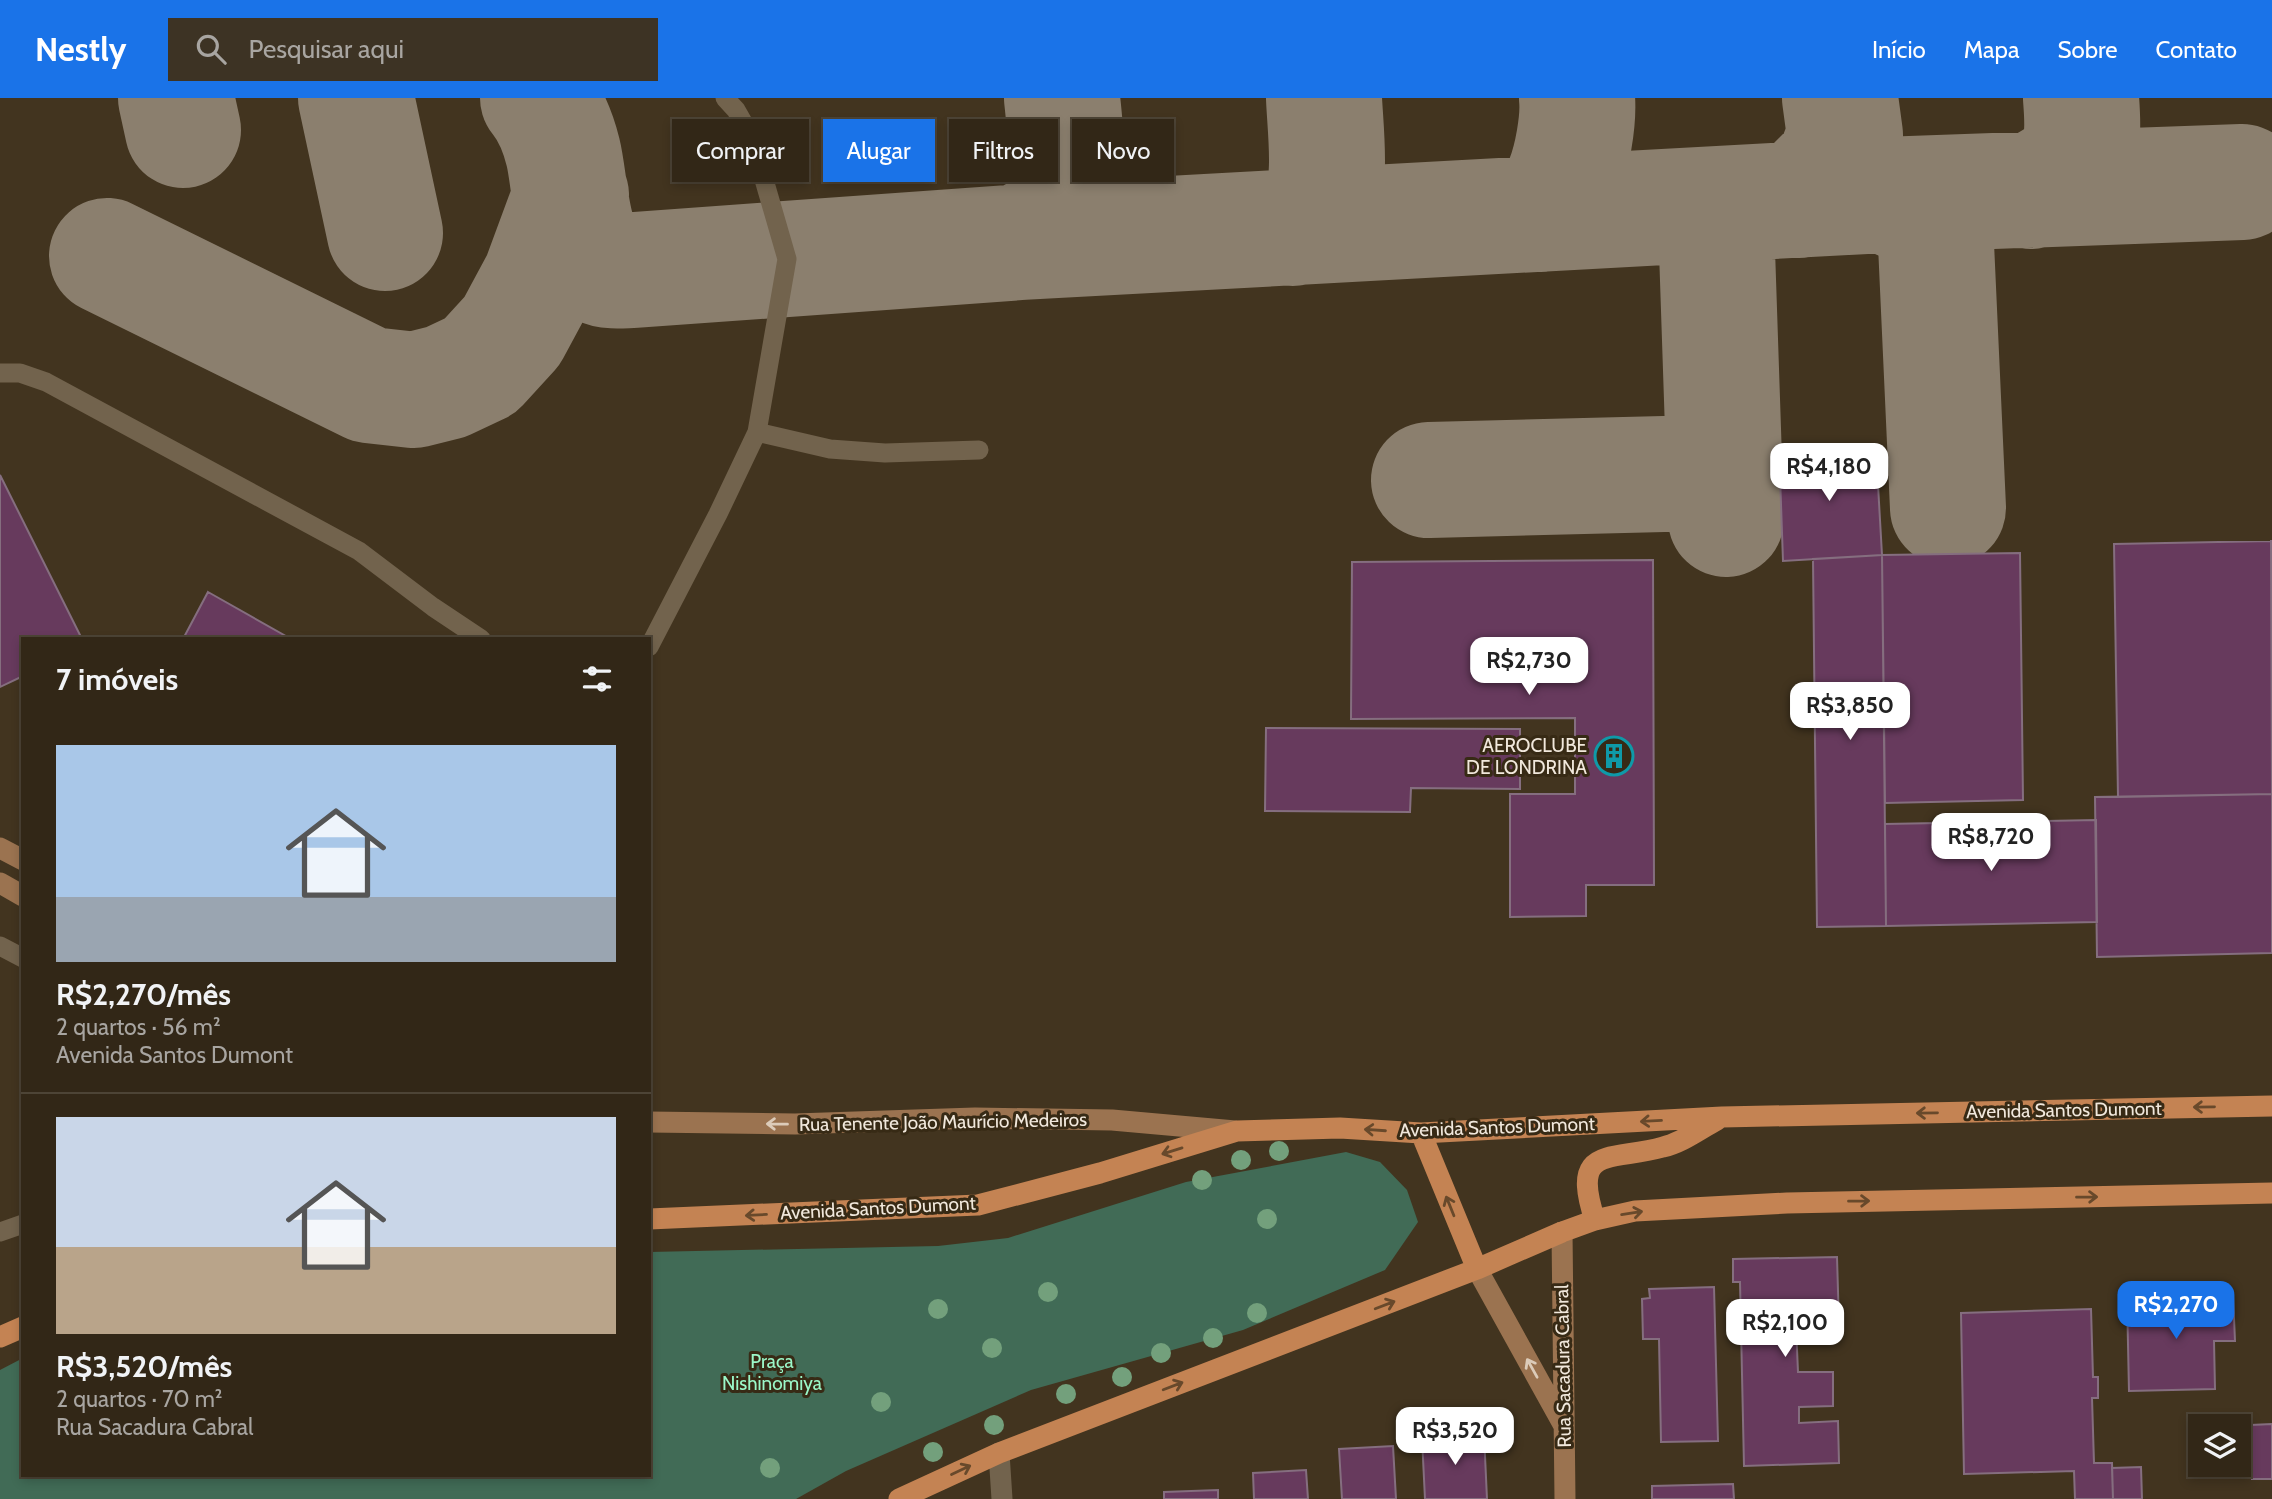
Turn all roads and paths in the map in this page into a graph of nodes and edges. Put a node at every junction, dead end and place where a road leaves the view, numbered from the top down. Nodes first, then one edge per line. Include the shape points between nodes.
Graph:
1 (725, 98) edge
2 (0, 373) edge
3 (757, 432) junction
4 (979, 450) dead end
5 (478, 637) edge
6 (651, 643) edge
7 (0, 848) edge
8 (21, 859) edge
9 (0, 883) edge
10 (21, 895) edge
11 (0, 946) edge
12 (21, 957) edge
13 (2272, 1106) edge
14 (1721, 1117) junction
15 (651, 1122) edge
16 (1237, 1131) junction
17 (1421, 1133) junction
18 (2272, 1193) edge
19 (651, 1219) edge
20 (1595, 1220) junction
21 (21, 1225) edge
22 (0, 1232) edge
23 (1562, 1232) junction
24 (1476, 1269) junction
25 (21, 1328) edge
26 (0, 1337) edge
27 (1565, 1428) junction
28 (999, 1453) junction
29 (900, 1499) edge
30 (1002, 1499) edge
31 (1565, 1499) edge

1 - 3 lane via 752,138 788,259
2 - 5 lane via 20,373 46,382 359,551
3 - 4 lane via 830,449 885,453
3 - 6 lane
7 - 8 street
9 - 10 street
11 - 12 lane
13 -> 14 main road, Avenida Santos Dumont
14 -> 17 main road, Avenida Santos Dumont
14 - 20 main road via 1667,1147 1594,1164 1588,1172 1587,1195
16 -> 15 street, Rua Tenente João Maurício Medeiros via 1112,1119
17 -> 16 main road, Avenida Santos Dumont via 1340,1128
16 -> 19 main road, Avenida Santos Dumont via 978,1205
24 -> 17 main road
20 -> 18 main road via 1635,1211 1787,1203
20 - 23 main road
21 - 22 lane
23 - 24 main road
23 - 27 street, Rua Sacadura Cabral
27 -> 24 street
28 -> 24 main road
25 - 26 main road
27 - 31 street, Rua Sacadura Cabral
29 -> 28 main road
28 - 30 street

